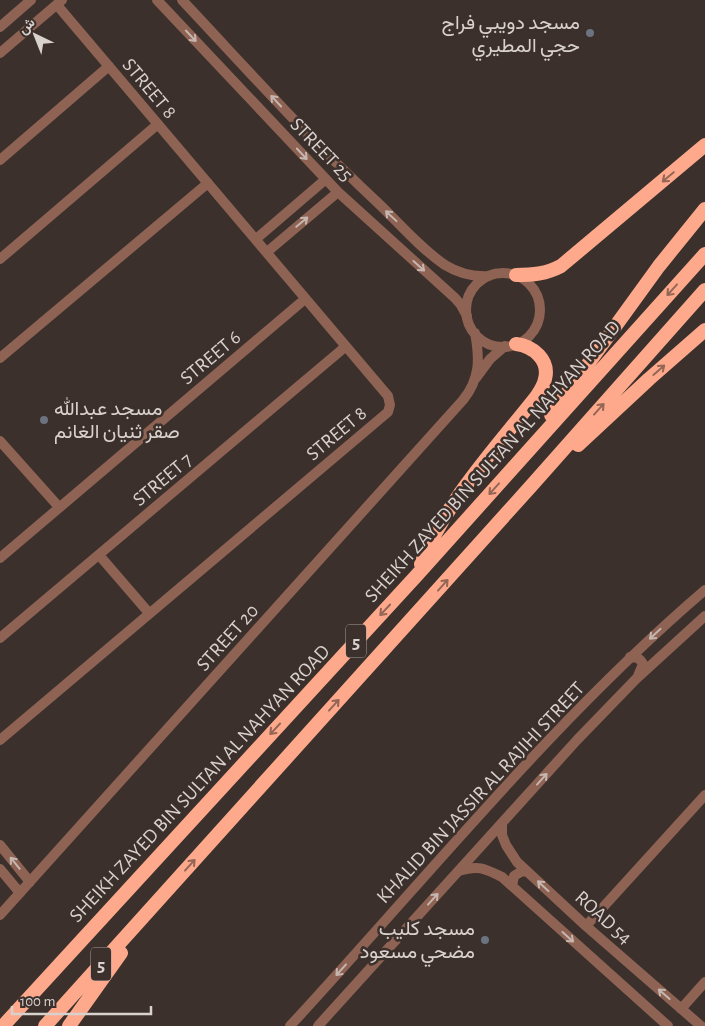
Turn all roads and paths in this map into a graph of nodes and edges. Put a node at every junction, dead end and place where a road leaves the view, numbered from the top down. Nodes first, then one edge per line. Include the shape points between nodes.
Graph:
1 (31, 0) edge
2 (157, 0) edge
3 (182, 0) edge
4 (59, 3) edge
5 (0, 26) edge
6 (0, 53) edge
7 (109, 66) junction
8 (158, 124) junction
9 (705, 145) edge
10 (0, 160) edge
11 (326, 179) junction
12 (208, 183) junction
13 (338, 192) junction
14 (705, 210) edge
15 (256, 239) junction
16 (267, 252) junction
17 (705, 254) edge
18 (0, 259) edge
19 (516, 275) junction
20 (488, 276) junction
21 (705, 290) edge
22 (305, 299) junction
23 (467, 316) junction
24 (705, 330) edge
25 (475, 333) junction
26 (510, 345) junction
27 (345, 347) junction
28 (0, 358) edge
29 (476, 379) junction
30 (2, 447) edge
31 (513, 468) junction
32 (532, 485) junction
33 (59, 507) junction
34 (99, 555) junction
35 (0, 558) edge
36 (417, 575) junction
37 (705, 590) edge
38 (149, 613) junction
39 (705, 616) edge
40 (673, 618) junction
41 (686, 632) junction
42 (0, 638) edge
43 (630, 658) junction
44 (636, 679) junction
45 (0, 740) edge
46 (705, 795) edge
47 (502, 823) junction
48 (0, 845) edge
49 (0, 869) edge
50 (458, 871) junction
51 (528, 872) junction
52 (30, 882) junction
53 (512, 886) junction
54 (20, 893) junction
55 (158, 902) junction
56 (0, 915) edge
57 (586, 926) junction
58 (705, 982) edge
59 (328, 985) junction
60 (342, 999) junction
61 (310, 1005) junction
62 (681, 1008) junction
63 (321, 1022) edge
64 (3, 1026) edge
65 (45, 1026) edge
66 (69, 1026) edge
67 (290, 1026) edge
68 (668, 1026) edge
69 (701, 1026) edge

1 - 5 street
2 -> 11 street, STREET 25
20 -> 3 street, STREET 25 via 455,270 422,245 339,167
4 - 6 street
4 - 7 street, STREET 8
7 - 8 street, STREET 8
7 - 10 street
8 - 12 street, STREET 8
8 - 18 street
9 -> 19 highway via 560,266 550,272
11 - 13 street, STREET 25
11 - 15 street
12 - 15 street, STREET 8
12 - 28 street
16 -> 13 street
13 -> 23 street, STREET 25 via 451,295
14 - 31 highway via 659,266
15 - 16 street, STREET 8
16 - 22 street, STREET 8
17 -> 31 highway, SHEIKH ZAYED BIN SULTAN AL NAHYAN ROAD / 5
19 - 20 street
19 - 26 street via 532,286 540,310 535,328 527,338
20 - 23 street via 472,291
32 -> 21 highway, 5
22 - 27 street, STREET 8
22 - 33 street, STREET 6
23 - 25 street
32 -> 24 highway
25 - 26 street via 491,344
25 - 29 street, STREET 20
26 - 29 street, STREET 20 via 490,359
26 - 36 highway via 530,348 540,357 546,366 544,383 445,514
27 - 34 street, STREET 7
27 - 38 street, STREET 8 via 388,396 388,412
29 - 52 street, STREET 20 via 452,413
30 - 33 street
31 -> 36 highway, SHEIKH ZAYED BIN SULTAN AL NAHYAN ROAD / 5
55 -> 32 highway, 5
33 - 35 street, STREET 6
34 - 38 street
34 - 42 street, STREET 7
36 -> 64 highway, SHEIKH ZAYED BIN SULTAN AL NAHYAN ROAD / 5
37 - 40 street, KHALID BIN JASSIR AL RAJIHI STREET
38 - 45 street, STREET 8
39 - 41 street, KHALID BIN JASSIR AL RAJIHI STREET
40 - 41 street via 677,629
40 -> 43 street, KHALID BIN JASSIR AL RAJIHI STREET
41 - 44 street, KHALID BIN JASSIR AL RAJIHI STREET
43 - 44 street via 636,657 643,664
43 -> 59 street, KHALID BIN JASSIR AL RAJIHI STREET via 555,734
47 -> 44 street, KHALID BIN JASSIR AL RAJIHI STREET
46 - 57 street
47 - 50 street, KHALID BIN JASSIR AL RAJIHI STREET
47 - 51 street, ROAD 54 via 506,845
52 -> 48 street
49 - 54 street
50 - 53 street, ROAD 54 via 484,868
60 -> 50 street, KHALID BIN JASSIR AL RAJIHI STREET
51 - 53 street via 522,871 514,876
57 -> 51 street, ROAD 54
52 - 54 street, STREET 20
53 -> 68 street, ROAD 54
54 - 56 street, STREET 20
55 - 65 highway, 5
55 - 66 highway
62 -> 57 street, ROAD 54
58 - 62 street
59 - 60 street via 330,993
59 - 61 street, KHALID BIN JASSIR AL RAJIHI STREET
60 - 63 street, KHALID BIN JASSIR AL RAJIHI STREET
61 - 63 street via 321,1010
61 - 67 street, KHALID BIN JASSIR AL RAJIHI STREET
62 - 69 street, ROAD 54

